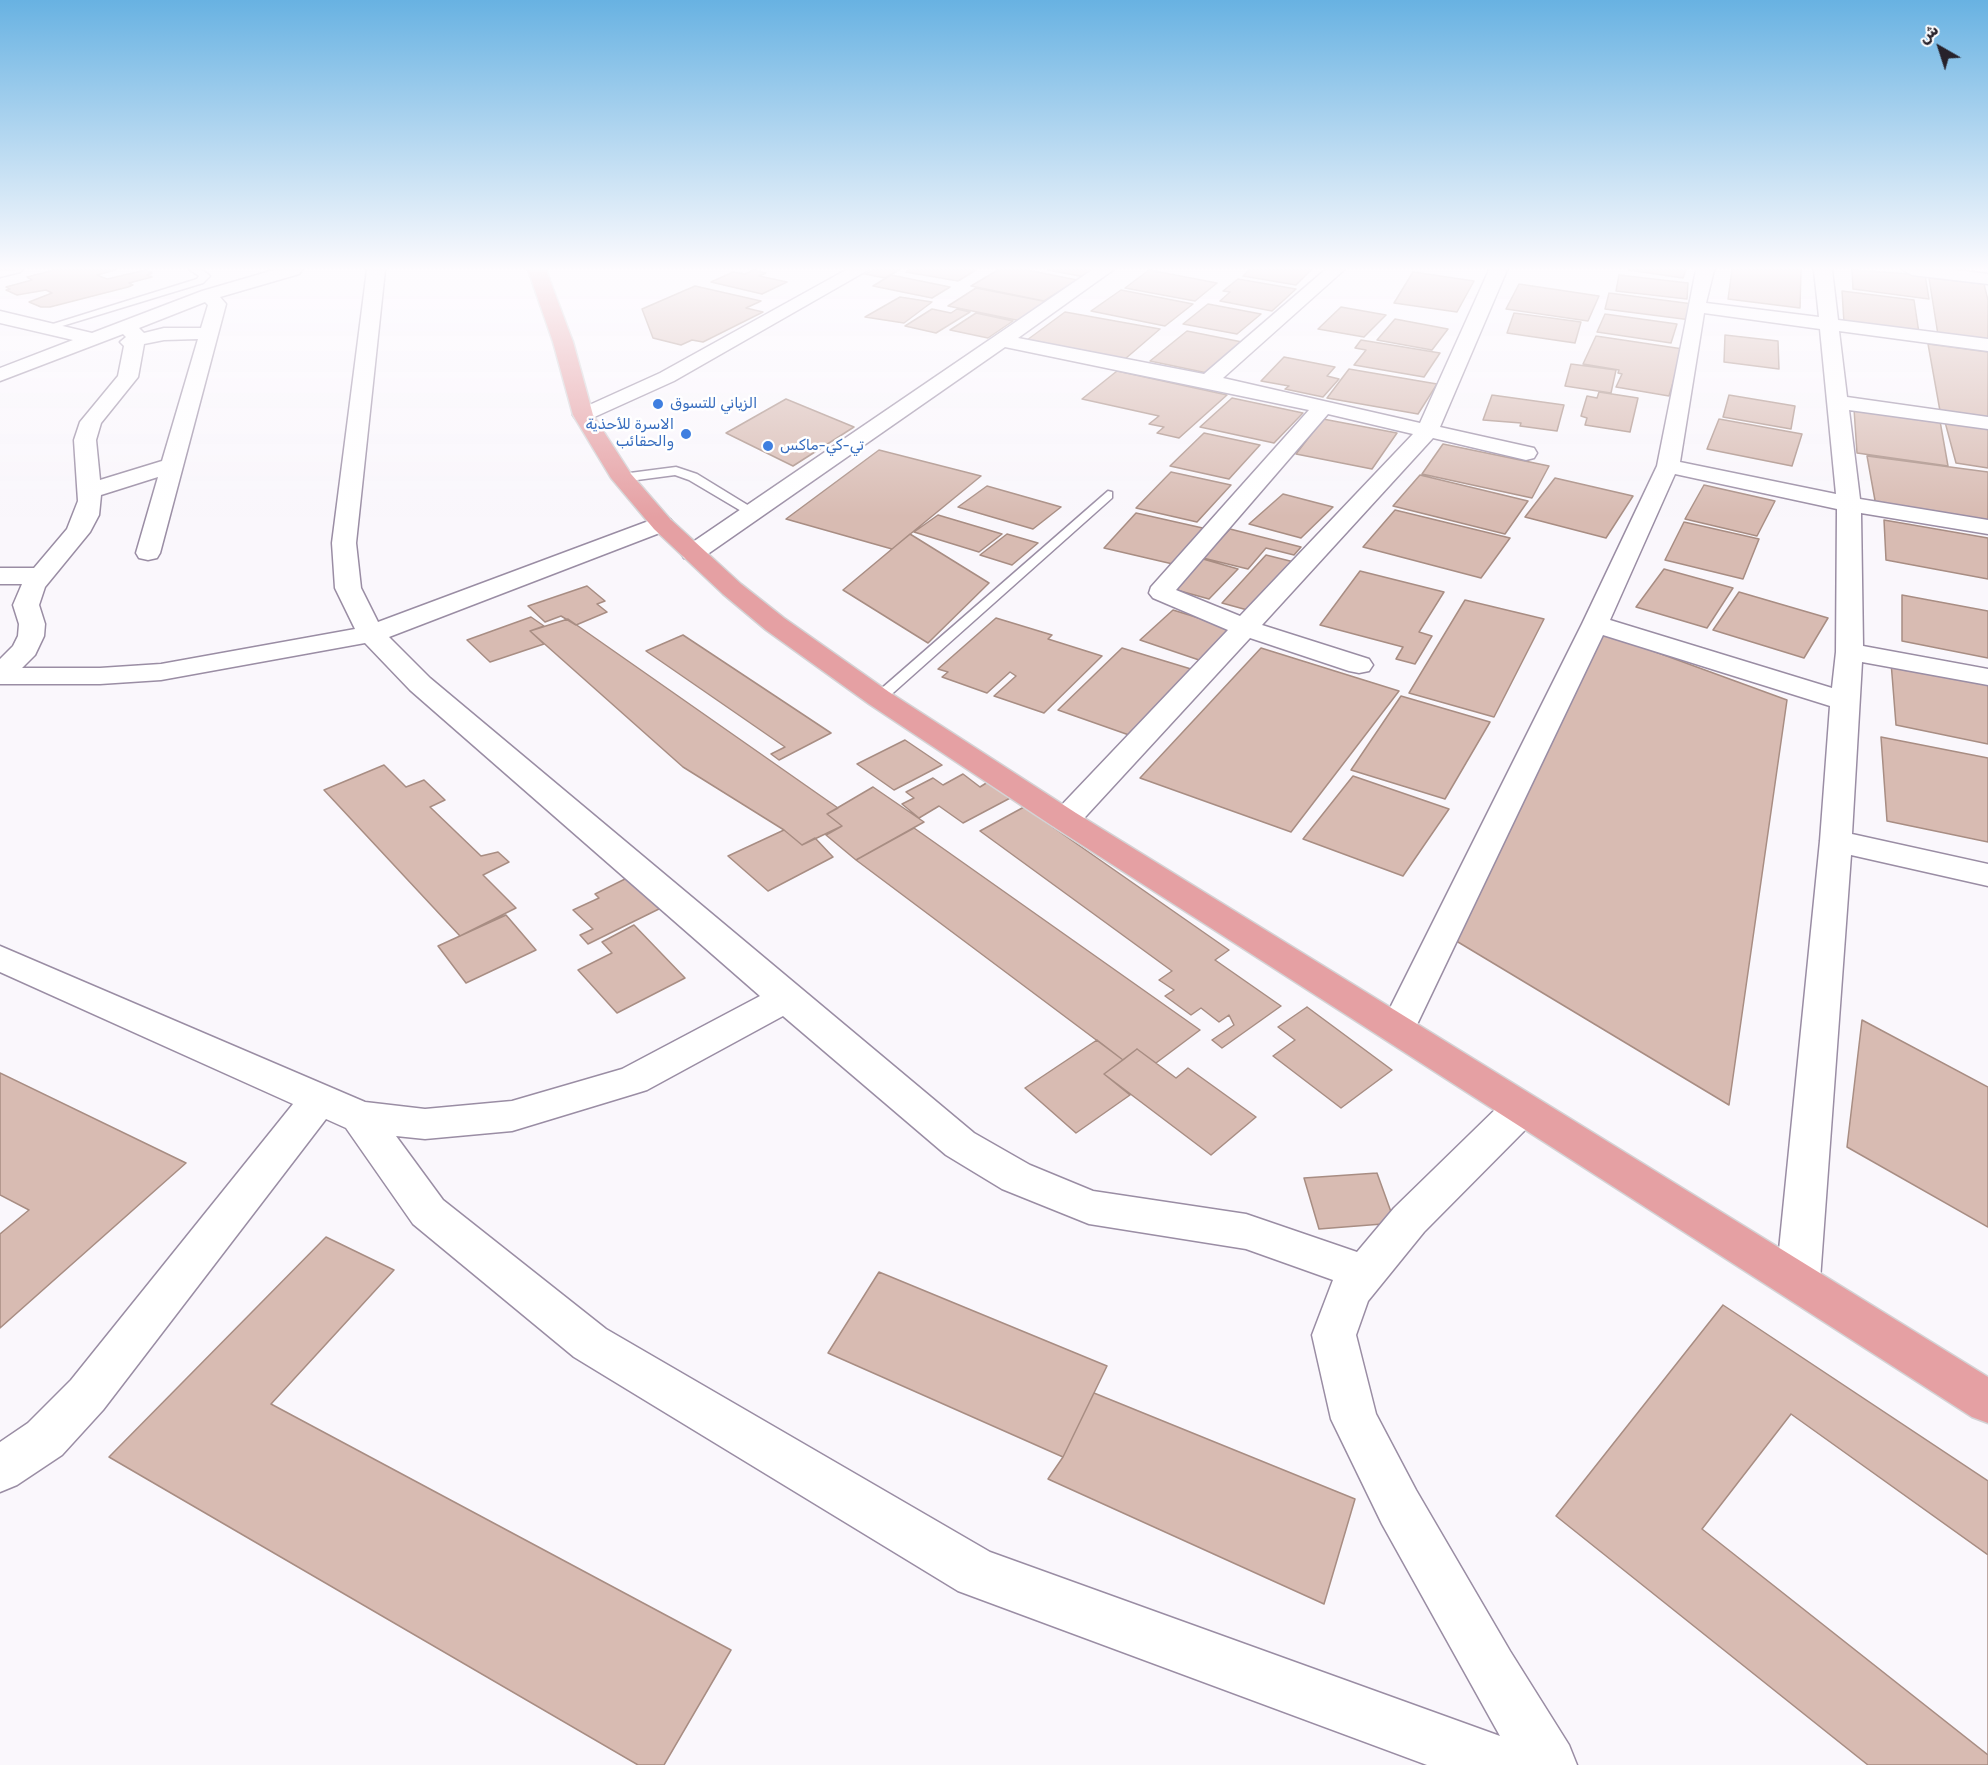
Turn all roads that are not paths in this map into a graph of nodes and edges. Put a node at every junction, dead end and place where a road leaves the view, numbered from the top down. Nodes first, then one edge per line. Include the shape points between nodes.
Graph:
1 (57, 352) edge
2 (90, 352) edge
3 (129, 352) edge
4 (204, 352) edge
5 (366, 352) edge
6 (566, 352) edge
7 (711, 352) edge
8 (987, 352) edge
9 (1062, 352) edge
10 (1241, 352) edge
11 (1462, 352) edge
12 (1688, 352) edge
13 (1832, 352) edge
14 (0, 375) edge
15 (1208, 381) junction
16 (0, 394) edge
17 (1838, 402) junction
18 (1321, 409) junction
19 (583, 415) junction
20 (1988, 423) edge
21 (1427, 432) junction
22 (1526, 453) dead end
23 (172, 465) junction
24 (1668, 466) junction
25 (622, 478) junction
26 (89, 491) junction
27 (1108, 495) dead end
28 (1849, 504) junction
29 (753, 512) junction
30 (662, 524) junction
31 (1988, 527) edge
32 (148, 553) dead end
33 (693, 553) junction
34 (0, 576) edge
35 (39, 576) junction
36 (1594, 624) junction
37 (1246, 628) junction
38 (371, 634) junction
39 (1850, 652) junction
40 (1359, 665) dead end
41 (0, 675) edge
42 (1988, 677) edge
43 (879, 698) junction
44 (1844, 701) junction
45 (1065, 820) junction
46 (1836, 841) junction
47 (1988, 875) edge
48 (0, 958) edge
49 (786, 998) junction
50 (1398, 1028) junction
51 (340, 1108) junction
52 (1521, 1109) junction
53 (1365, 1273) junction
54 (1798, 1280) junction
55 (1988, 1402) edge
56 (0, 1469) edge
57 (1503, 1765) edge
58 (1549, 1765) edge

1 - 14 street
2 - 16 street
3 - 26 street via 128,377 87,431
4 - 23 street
5 - 38 street via 344,543 348,588
6 - 19 main road
7 - 19 street
8 - 29 street
9 - 15 street
10 - 15 street
11 - 21 street
12 - 24 street
13 - 17 street
15 - 18 street
17 - 20 street
17 - 28 street
18 - 21 street
18 - 37 street via 1164,587 1162,593 1170,599
19 - 25 main road
21 - 22 street
21 - 37 street
23 - 26 street
23 - 32 street
24 - 28 street
24 - 36 street
25 - 29 lane via 676,471
25 - 30 main road
26 - 35 street via 87,515 78,532
27 - 43 lane
28 - 31 street
28 - 39 street
29 - 33 street
30 - 33 main road
30 - 38 street
33 - 43 main road via 775,624
34 - 35 street
35 - 41 street via 26,605 32,636
36 - 44 street
36 - 50 street
37 - 40 street
37 - 45 street
38 - 41 street via 161,672
38 - 49 street via 420,684
39 - 42 street
39 - 44 street
43 - 45 main road
44 - 46 street
45 - 50 main road
46 - 47 street
46 - 54 street
48 - 51 street
49 - 51 street via 634,1080 512,1116 425,1124
49 - 53 street via 960,1144 1016,1177 1089,1207 1246,1232
50 - 52 main road
51 - 56 street via 87,1395 45,1439
51 - 57 street via 428,1212 590,1343 976,1573
52 - 53 street via 1409,1220
52 - 54 main road
53 - 58 street via 1350,1291 1334,1335 1354,1419 1399,1507
54 - 55 main road

